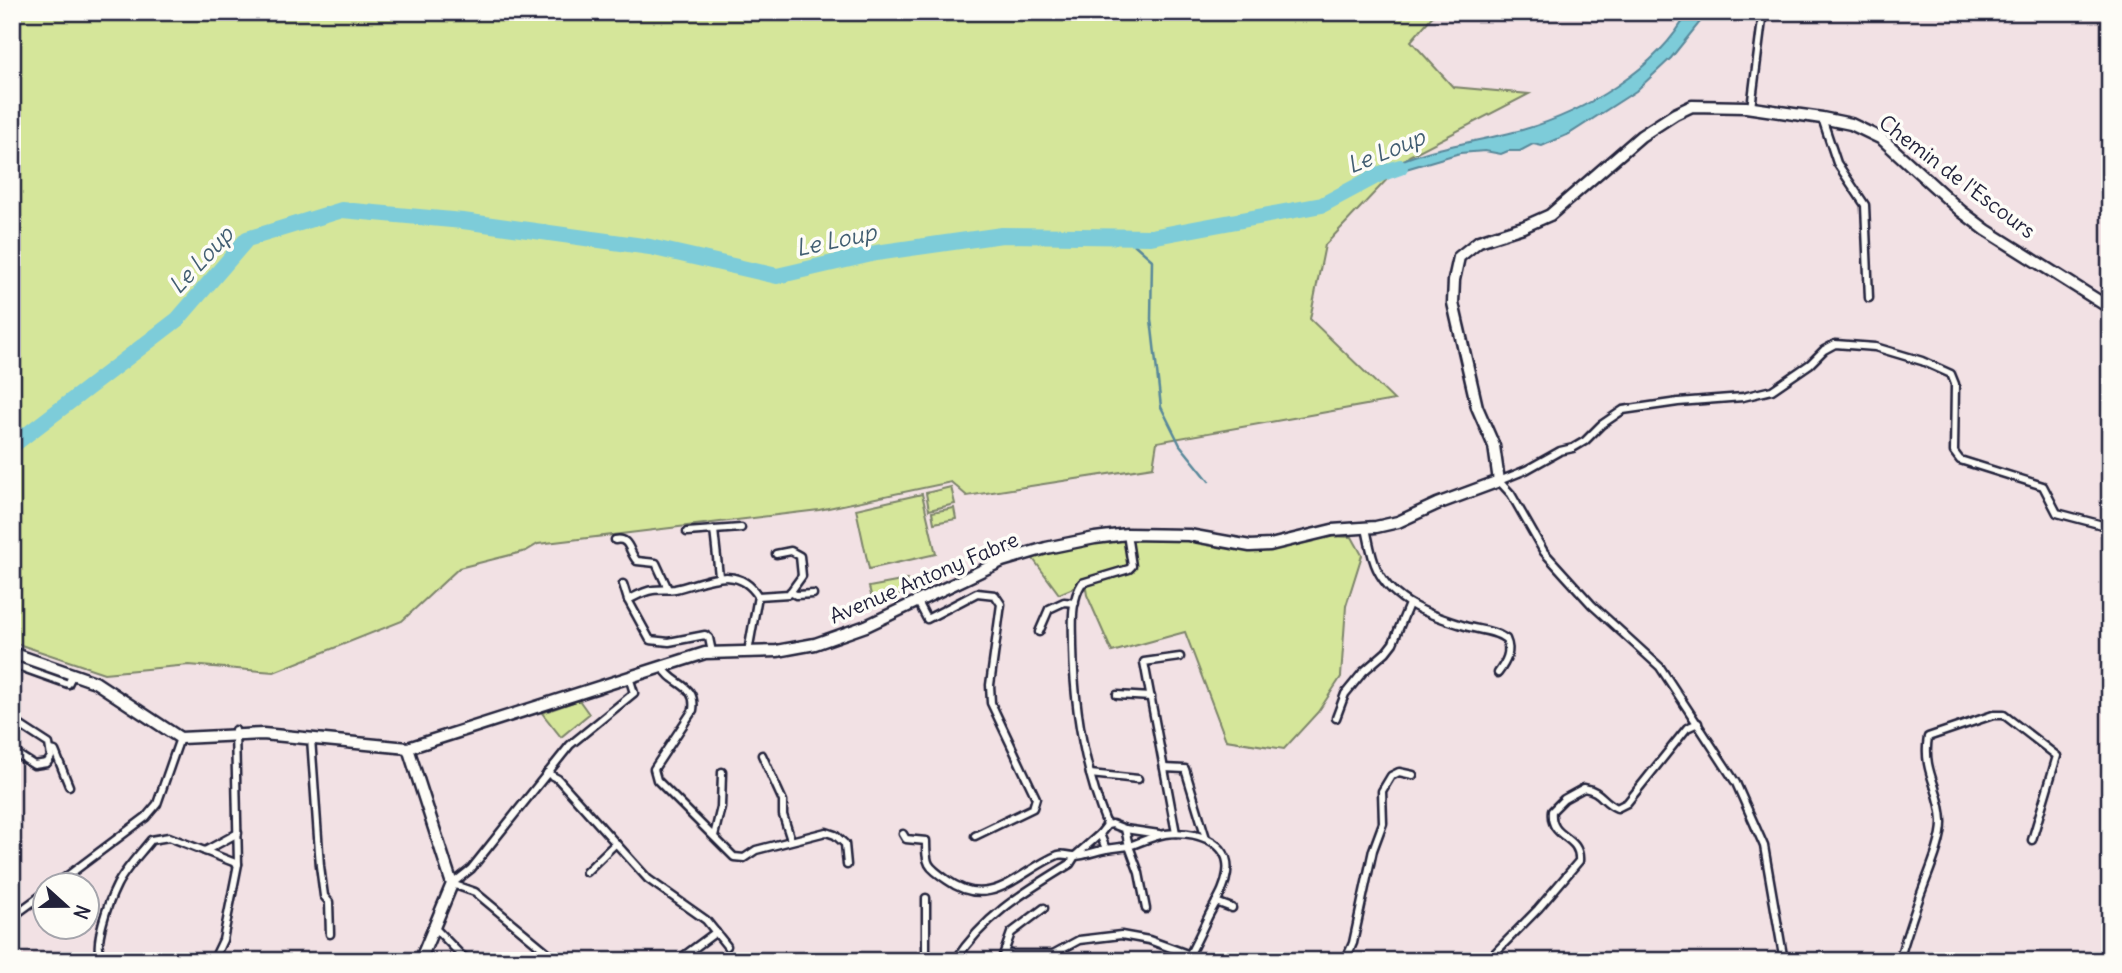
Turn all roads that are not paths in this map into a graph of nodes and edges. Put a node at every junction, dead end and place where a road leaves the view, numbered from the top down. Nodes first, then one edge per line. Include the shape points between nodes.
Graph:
1 (1763, 12) edge
2 (1751, 108) junction
3 (1822, 118) junction
4 (1869, 298) dead end
5 (2110, 308) edge
6 (1498, 474) junction
7 (2110, 527) edge
8 (741, 528) dead end
9 (1366, 528) junction
10 (714, 530) junction
11 (687, 532) dead end
12 (1127, 534) junction
13 (615, 540) dead end
14 (776, 554) dead end
15 (719, 576) junction
16 (623, 584) dead end
17 (667, 589) junction
18 (790, 592) junction
19 (813, 594) dead end
20 (758, 596) junction
21 (628, 600) junction
22 (918, 602) junction
23 (1074, 603) junction
24 (1409, 604) junction
25 (1039, 632) dead end
26 (712, 652) junction
27 (748, 652) junction
28 (12, 653) edge
29 (1180, 657) dead end
30 (12, 664) edge
31 (662, 666) junction
32 (1499, 673) dead end
33 (73, 674) junction
34 (629, 677) junction
35 (1117, 695) dead end
36 (1151, 697) junction
37 (1336, 718) dead end
38 (12, 720) edge
39 (1698, 723) junction
40 (234, 733) junction
41 (180, 738) junction
42 (312, 738) junction
43 (408, 748) junction
44 (51, 750) junction
45 (12, 751) edge
46 (762, 755) dead end
47 (1164, 768) junction
48 (547, 772) junction
49 (722, 772) dead end
50 (1090, 774) junction
51 (1413, 775) dead end
52 (1138, 779) dead end
53 (69, 786) dead end
54 (1107, 825) junction
55 (1125, 829) junction
56 (238, 833) junction
57 (1176, 833) junction
58 (903, 834) dead end
59 (1100, 834) junction
60 (1161, 834) junction
61 (714, 836) junction
62 (975, 836) dead end
63 (1206, 838) junction
64 (791, 840) junction
65 (2032, 841) dead end
66 (616, 843) junction
67 (1129, 846) junction
68 (1105, 849) junction
69 (205, 850) junction
70 (1075, 856) junction
71 (237, 864) junction
72 (847, 865) dead end
73 (73, 872) edge
74 (586, 872) dead end
75 (452, 884) junction
76 (926, 898) dead end
77 (32, 902) edge
78 (1216, 902) junction
79 (1044, 908) dead end
80 (1232, 908) dead end
81 (1146, 909) dead end
82 (12, 916) edge
83 (435, 928) junction
84 (716, 932) junction
85 (330, 934) dead end
86 (727, 946) dead end
87 (1005, 954) junction
88 (1188, 958) edge
89 (101, 961) edge
90 (213, 961) edge
91 (419, 961) edge
92 (471, 961) edge
93 (558, 961) edge
94 (677, 961) edge
95 (926, 961) edge
96 (955, 961) edge
97 (1001, 961) edge
98 (1345, 961) edge
99 (1487, 961) edge
100 (1784, 961) edge
101 (1899, 961) edge

1 - 2 street
2 - 3 street, Chemin de l'Escours
2 - 6 street, Chemin de l'Escours via 1692,106 1675,114 1641,136 1550,215 1479,241 1459,257 1453,303
3 - 4 street via 1837,163 1865,205
3 - 5 street, Chemin de l'Escours via 1851,124 1882,139 1986,230
6 - 7 street via 1526,470 1573,448 1623,410 1772,390 1835,344 1875,347 1951,374 1955,384 1954,453 1960,460 2043,486 2057,513
6 - 9 street, Avenue Antony Fabre via 1398,522
6 - 39 street via 1544,552 1600,613 1660,667
8 - 10 street
9 - 12 street, Avenue Antony Fabre via 1250,546 1189,535
9 - 24 street via 1377,570
10 - 11 street
10 - 15 street
12 - 22 street, Avenue Antony Fabre via 1058,545 1002,561
12 - 23 street via 1132,566 1082,583
13 - 17 street via 626,541 637,561 656,563
14 - 18 street via 790,551 800,556 803,576
15 - 17 street
15 - 20 street via 740,580
16 - 21 street
17 - 21 street via 650,590
18 - 19 street
18 - 20 street
20 - 27 street
21 - 26 street via 650,640 669,642 705,635
22 - 27 street, Avenue Antony Fabre via 815,644
22 - 62 street via 927,619 977,593 995,596 1001,604 991,703 1037,798 1033,808
23 - 25 street via 1049,609
23 - 50 street via 1074,686
24 - 32 street via 1444,620 1501,635 1509,651
24 - 37 street via 1393,643 1345,694
26 - 27 street, Avenue Antony Fabre
26 - 31 street, Avenue Antony Fabre
28 - 33 street
29 - 36 street via 1144,662
30 - 33 street via 68,684
31 - 34 street, Avenue Antony Fabre
31 - 61 street via 695,699 693,710 654,769 657,780
33 - 41 street via 104,687
34 - 43 street, Avenue Antony Fabre
34 - 48 street via 634,693 569,745
35 - 36 street
36 - 47 street
38 - 44 street
39 - 99 street via 1687,728 1627,803 1617,808 1596,790 1584,788 1552,811 1559,835 1574,842 1579,861
39 - 100 street via 1736,782 1764,846
40 - 41 street
40 - 42 street
40 - 56 street
41 - 73 street via 157,804
42 - 43 street
42 - 85 street via 320,866 329,902
43 - 75 street
44 - 45 street via 47,763 40,765
44 - 53 street
46 - 64 street via 783,801
47 - 57 street
47 - 63 street via 1185,769
48 - 66 street
48 - 75 street via 471,870
49 - 61 street
50 - 52 street
50 - 54 street
51 - 98 street via 1399,772 1391,776 1382,791 1383,823
54 - 55 street
54 - 59 street
55 - 60 street
55 - 67 street
56 - 69 street
56 - 71 street
57 - 60 street
57 - 63 street
58 - 70 street via 906,839 926,841 929,867 961,890 1000,889 1061,854
59 - 68 street
59 - 70 street
60 - 67 street
61 - 64 street via 734,857 744,858 755,850
63 - 78 street via 1228,857
64 - 72 street via 825,832 835,835 845,844
65 - 101 street via 2057,756 2004,715 1928,737 1925,756 1942,823
66 - 74 street
66 - 84 street via 648,879
67 - 68 street
67 - 81 street
68 - 70 street
69 - 71 street
69 - 89 street via 169,836 150,840 117,884 100,933 97,951
70 - 96 street via 1070,864 995,914 972,935
71 - 90 street via 223,940
75 - 83 street
75 - 93 street via 475,892
76 - 95 street
77 - 82 street
78 - 80 street
78 - 88 street
79 - 87 street via 1011,933
83 - 91 street
83 - 92 street
84 - 86 street
84 - 94 street
87 - 88 street via 1053,954 1079,940 1121,935 1149,940
87 - 97 street

